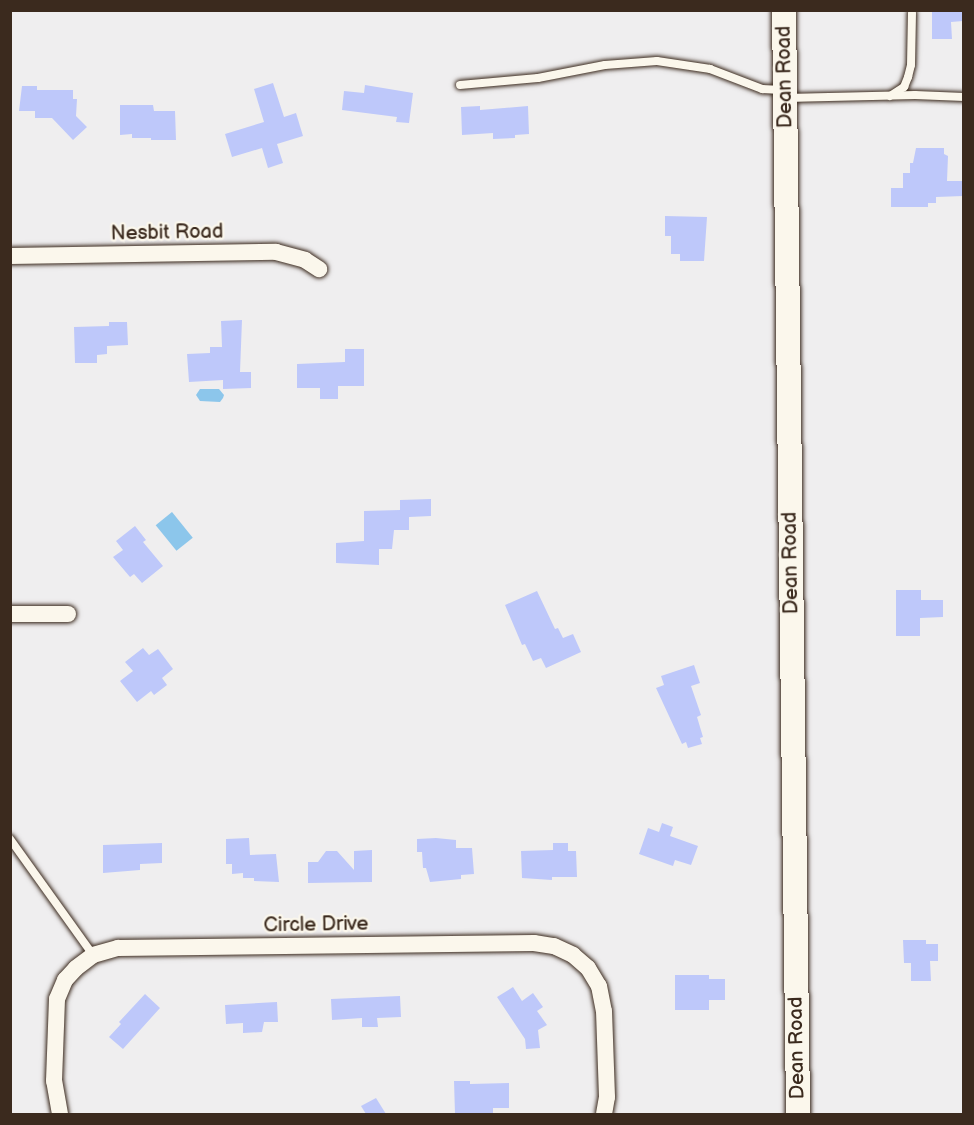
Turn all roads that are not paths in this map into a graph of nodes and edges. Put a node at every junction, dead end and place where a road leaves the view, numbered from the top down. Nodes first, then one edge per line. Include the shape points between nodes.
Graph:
1 (784, 10) edge
2 (912, 13) dead end
3 (460, 85) dead end
4 (785, 94) junction
5 (890, 96) junction
6 (963, 97) edge
7 (10, 256) edge
8 (320, 269) dead end
9 (10, 614) edge
10 (69, 614) dead end
11 (10, 838) edge
12 (93, 955) junction
13 (60, 1114) edge
14 (604, 1114) edge
15 (798, 1114) edge

1 - 4 street, Dean Road
2 - 5 lane via 908,77 904,87
3 - 4 lane via 657,61 710,69
4 - 5 lane
4 - 15 street, Dean Road
5 - 6 lane
7 - 8 street, Nesbit Road via 276,252
9 - 10 street
11 - 12 lane
12 - 13 street, Circle Drive via 76,968 60,989 55,1016 54,1081
12 - 14 street, Circle Drive via 118,948 534,943 561,948 588,968 601,993 607,1097

